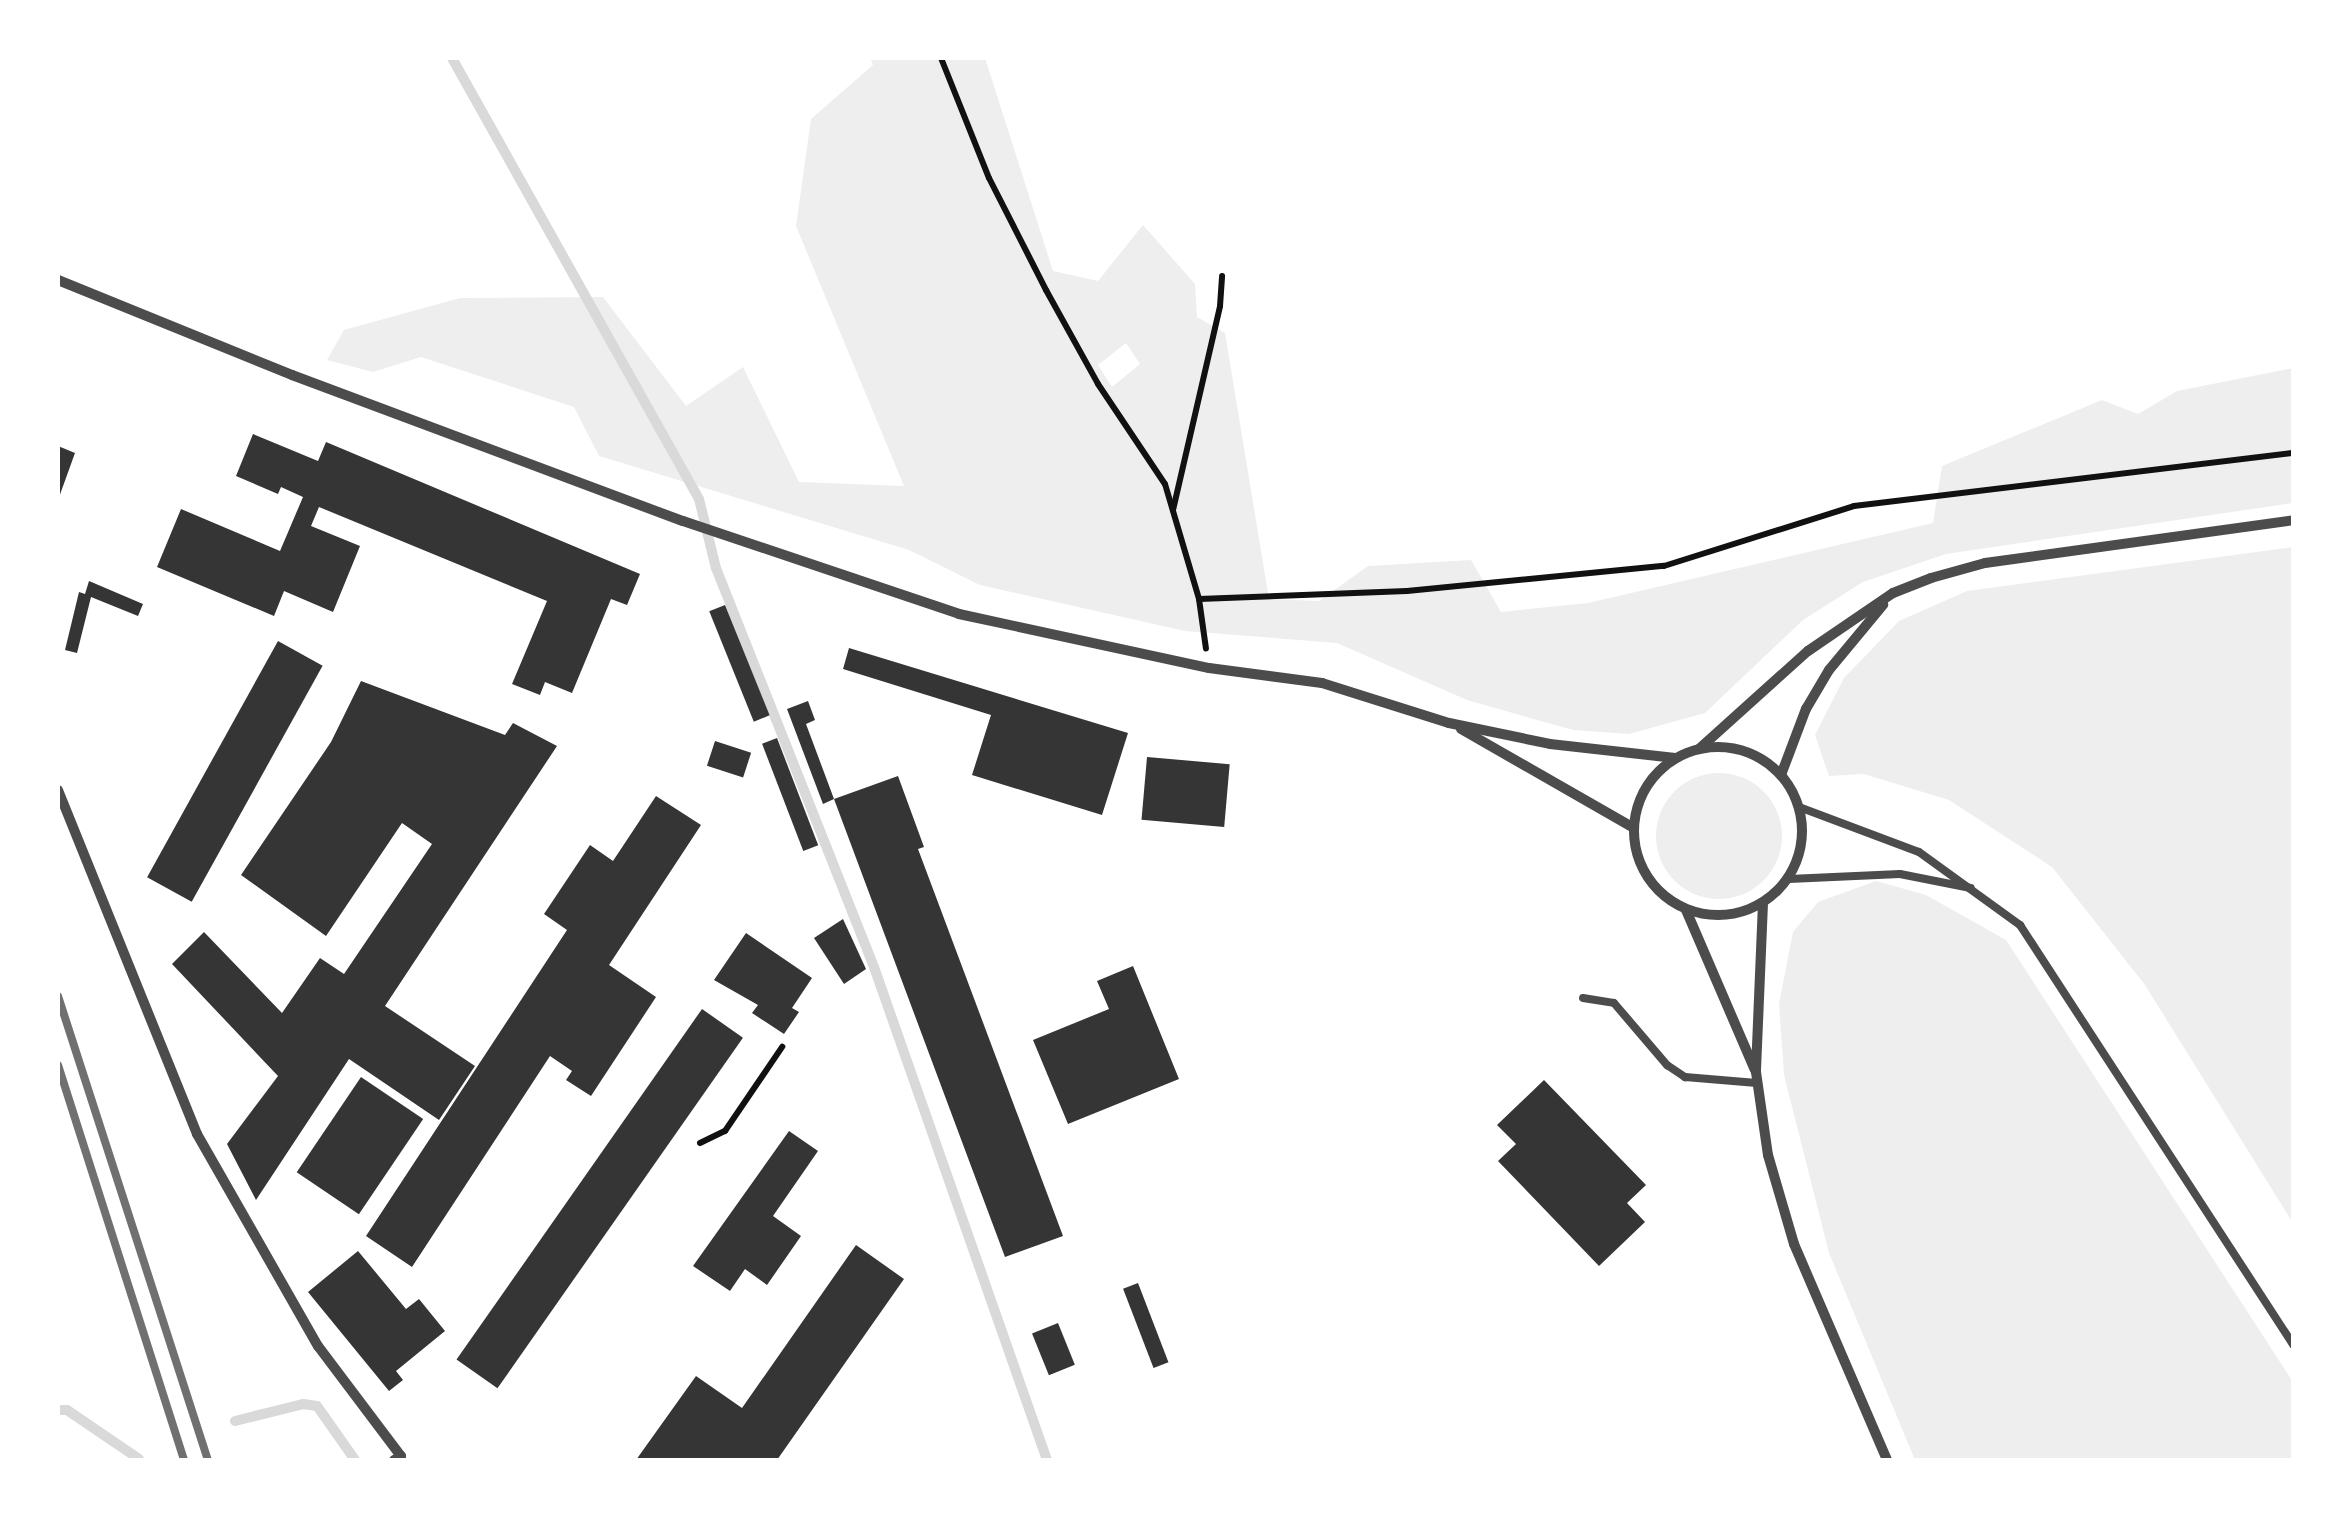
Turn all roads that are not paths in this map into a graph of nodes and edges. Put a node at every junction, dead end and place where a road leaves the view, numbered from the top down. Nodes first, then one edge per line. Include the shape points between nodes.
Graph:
1 (58, 280) edge
2 (2294, 520) edge
3 (1893, 593) junction
4 (1450, 723) junction
5 (1699, 749) junction
6 (1675, 758) junction
7 (1781, 775) junction
8 (58, 790) edge
9 (1799, 807) junction
10 (1634, 828) junction
11 (1789, 878) junction
12 (1975, 889) junction
13 (1763, 903) junction
14 (1686, 910) junction
15 (1583, 998) dead end
16 (1757, 1078) junction
17 (2294, 1346) edge
18 (398, 1458) edge
19 (1887, 1460) edge

1 - 4 street via 683,521 958,614 1209,668 1322,684
2 - 3 street via 1986,563
3 - 5 street via 1808,651
3 - 7 street via 1829,670
4 - 6 street via 1550,744
4 - 10 street
5 - 6 street
5 - 7 street via 1752,754
6 - 10 street via 1641,796
7 - 9 street
8 - 18 street via 197,1134 318,1346
9 - 11 street via 1802,842
9 - 12 lane via 1919,852
10 - 14 street via 1650,881
11 - 12 lane via 1900,874
11 - 13 street
12 - 17 lane via 2020,924
13 - 14 street via 1732,915
13 - 16 street
14 - 16 street
15 - 16 lane via 1614,1003 1685,1078
16 - 19 street via 1768,1155 1794,1244

